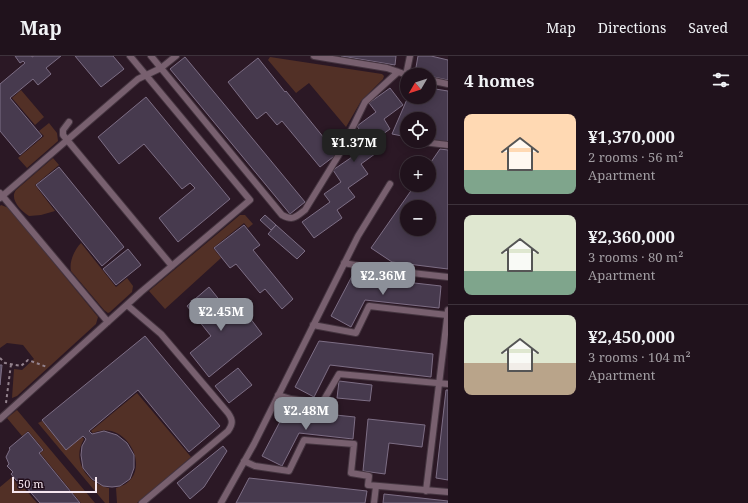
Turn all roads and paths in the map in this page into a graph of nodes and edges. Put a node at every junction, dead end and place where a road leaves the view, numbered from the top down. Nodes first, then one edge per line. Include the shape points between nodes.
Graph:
1 (130, 56) edge
2 (151, 56) edge
3 (176, 56) edge
4 (314, 56) edge
5 (410, 56) edge
6 (161, 68) junction
7 (408, 68) edge
8 (398, 72) joint
9 (146, 75) junction
10 (436, 81) edge
11 (448, 84) edge
12 (69, 122) dead end
13 (67, 140) junction
14 (436, 144) edge
15 (448, 145) edge
16 (390, 184) dead end
17 (1, 195) edge
18 (344, 263) junction
19 (172, 266) junction
20 (448, 278) edge
21 (127, 305) junction
22 (448, 313) edge
23 (108, 322) junction
24 (314, 325) junction
25 (0, 358) edge
26 (11, 364) junction
27 (55, 370) junction
28 (439, 384) junction
29 (448, 384) edge
30 (278, 395) junction
31 (6, 404) dead end
32 (0, 419) edge
33 (244, 461) junction
34 (376, 486) junction
35 (426, 491) junction
36 (448, 492) edge
37 (142, 503) edge
38 (221, 503) edge
39 (374, 503) edge

1 - 9 lane
2 - 6 lane
3 - 6 lane
4 - 8 lane
5 - 7 lane
6 - 8 lane via 282,216 289,219 297,217 305,210 340,154 365,102
6 - 9 lane
9 - 13 lane
9 - 19 lane via 250,200
10 - 11 lane
12 - 13 lane via 63,130
13 - 17 lane
13 - 19 lane
14 - 15 lane
16 - 18 lane
17 - 23 lane
18 - 20 lane
18 - 24 lane
19 - 21 lane
21 - 23 lane
21 - 37 lane via 161,334 232,420 232,426 228,431
22 - 24 lane via 370,306 356,333
22 - 28 lane
23 - 27 lane
24 - 30 lane
25 - 26 path
26 - 27 path via 21,366 28,360
26 - 31 path
27 - 32 lane
28 - 29 lane
28 - 30 lane via 339,374 322,403
28 - 35 lane
30 - 33 lane
33 - 34 lane via 255,466 288,471 304,440 354,444 351,473 369,476 368,485
33 - 38 lane
34 - 35 lane
34 - 39 lane
35 - 36 lane

